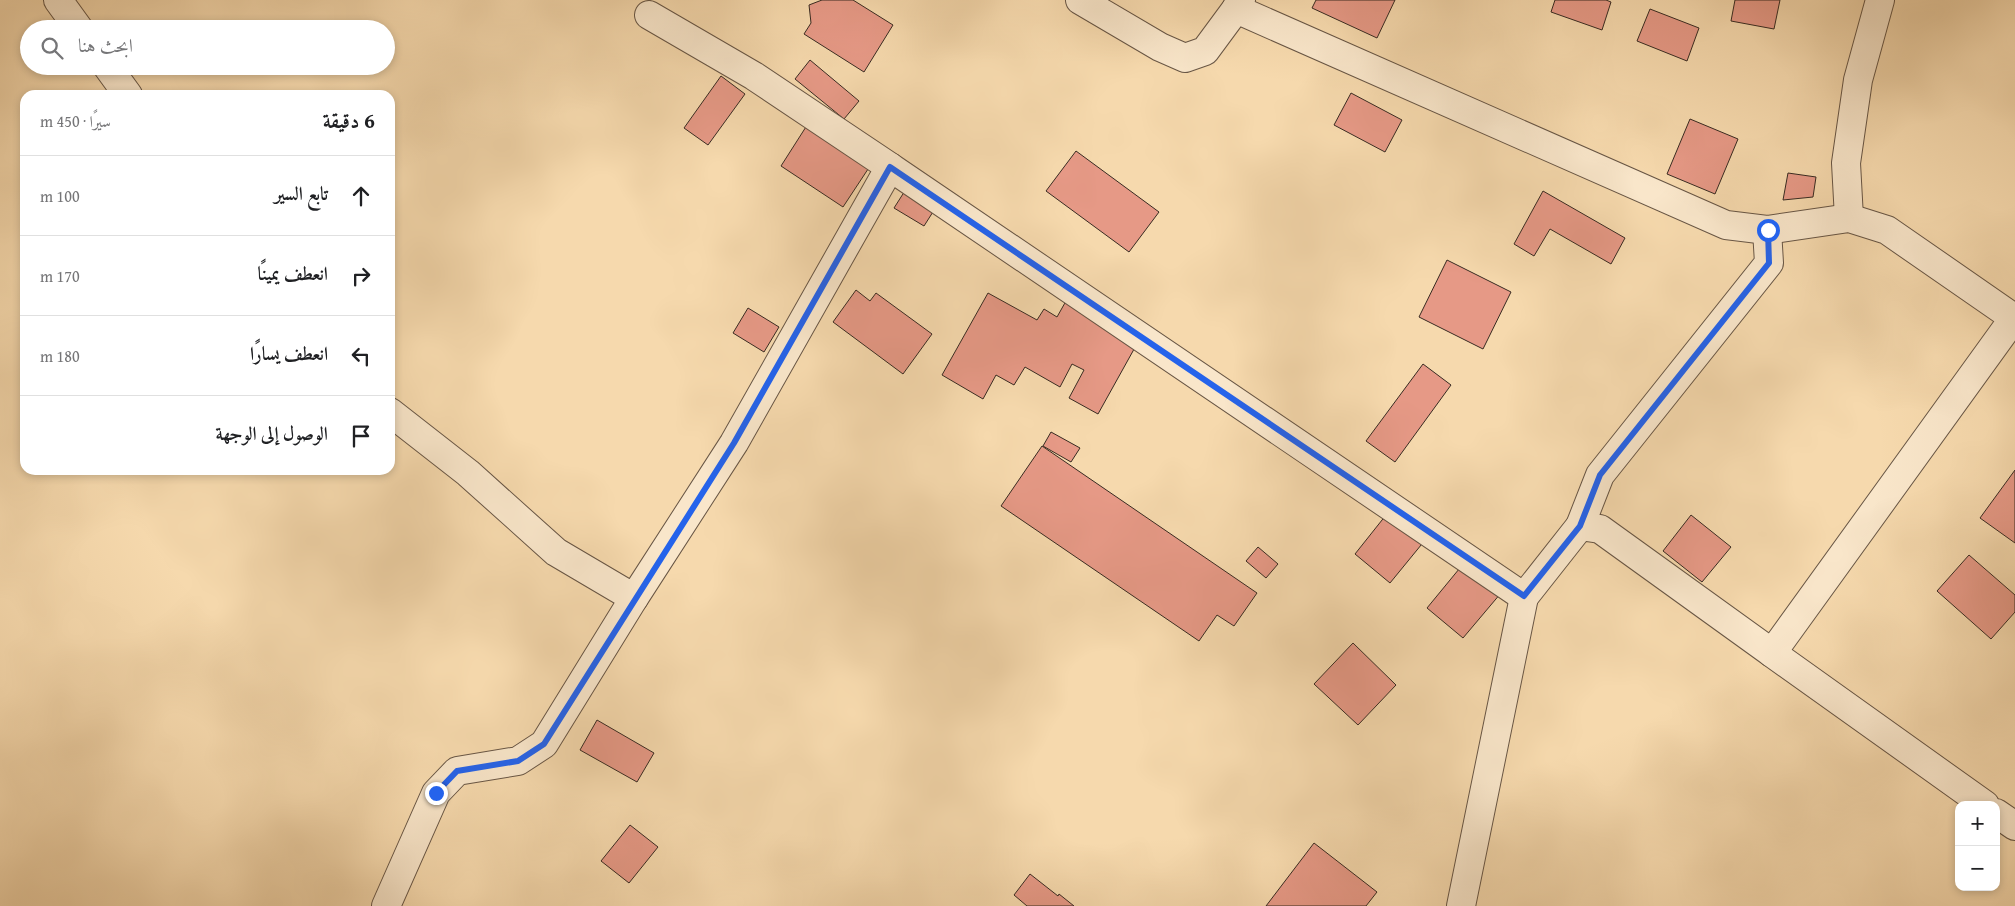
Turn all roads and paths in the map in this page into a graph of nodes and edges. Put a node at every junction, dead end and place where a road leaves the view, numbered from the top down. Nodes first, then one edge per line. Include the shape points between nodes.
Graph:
1 (58, 0) edge
2 (1080, 0) edge
3 (1880, 0) edge
4 (1239, 4) edge
5 (649, 15) dead end
6 (72, 20) edge
7 (114, 75) edge
8 (124, 90) edge
9 (890, 167) junction
10 (1849, 218) junction
11 (1768, 230) junction
12 (2015, 318) edge
13 (395, 416) edge
14 (1580, 526) junction
15 (1524, 596) junction
16 (634, 598) junction
17 (1772, 653) junction
18 (1979, 801) edge
19 (2000, 816) edge
20 (2015, 826) edge
21 (386, 906) edge
22 (1461, 906) edge

1 - 6 street
2 - 4 street via 1185,58 1205,50
3 - 10 street via 1858,80 1846,163
4 - 11 street via 1726,225
5 - 9 street via 754,76
7 - 8 street
9 - 15 street
9 - 16 street via 734,443
10 - 11 street
10 - 12 street via 1887,230
11 - 14 street via 1769,263 1600,475
12 - 17 street
13 - 16 street via 468,473 556,552
14 - 15 street
14 - 17 street via 1600,529
15 - 22 street
16 - 21 street via 544,744 518,761 457,771 436,793
17 - 18 street
19 - 20 street

